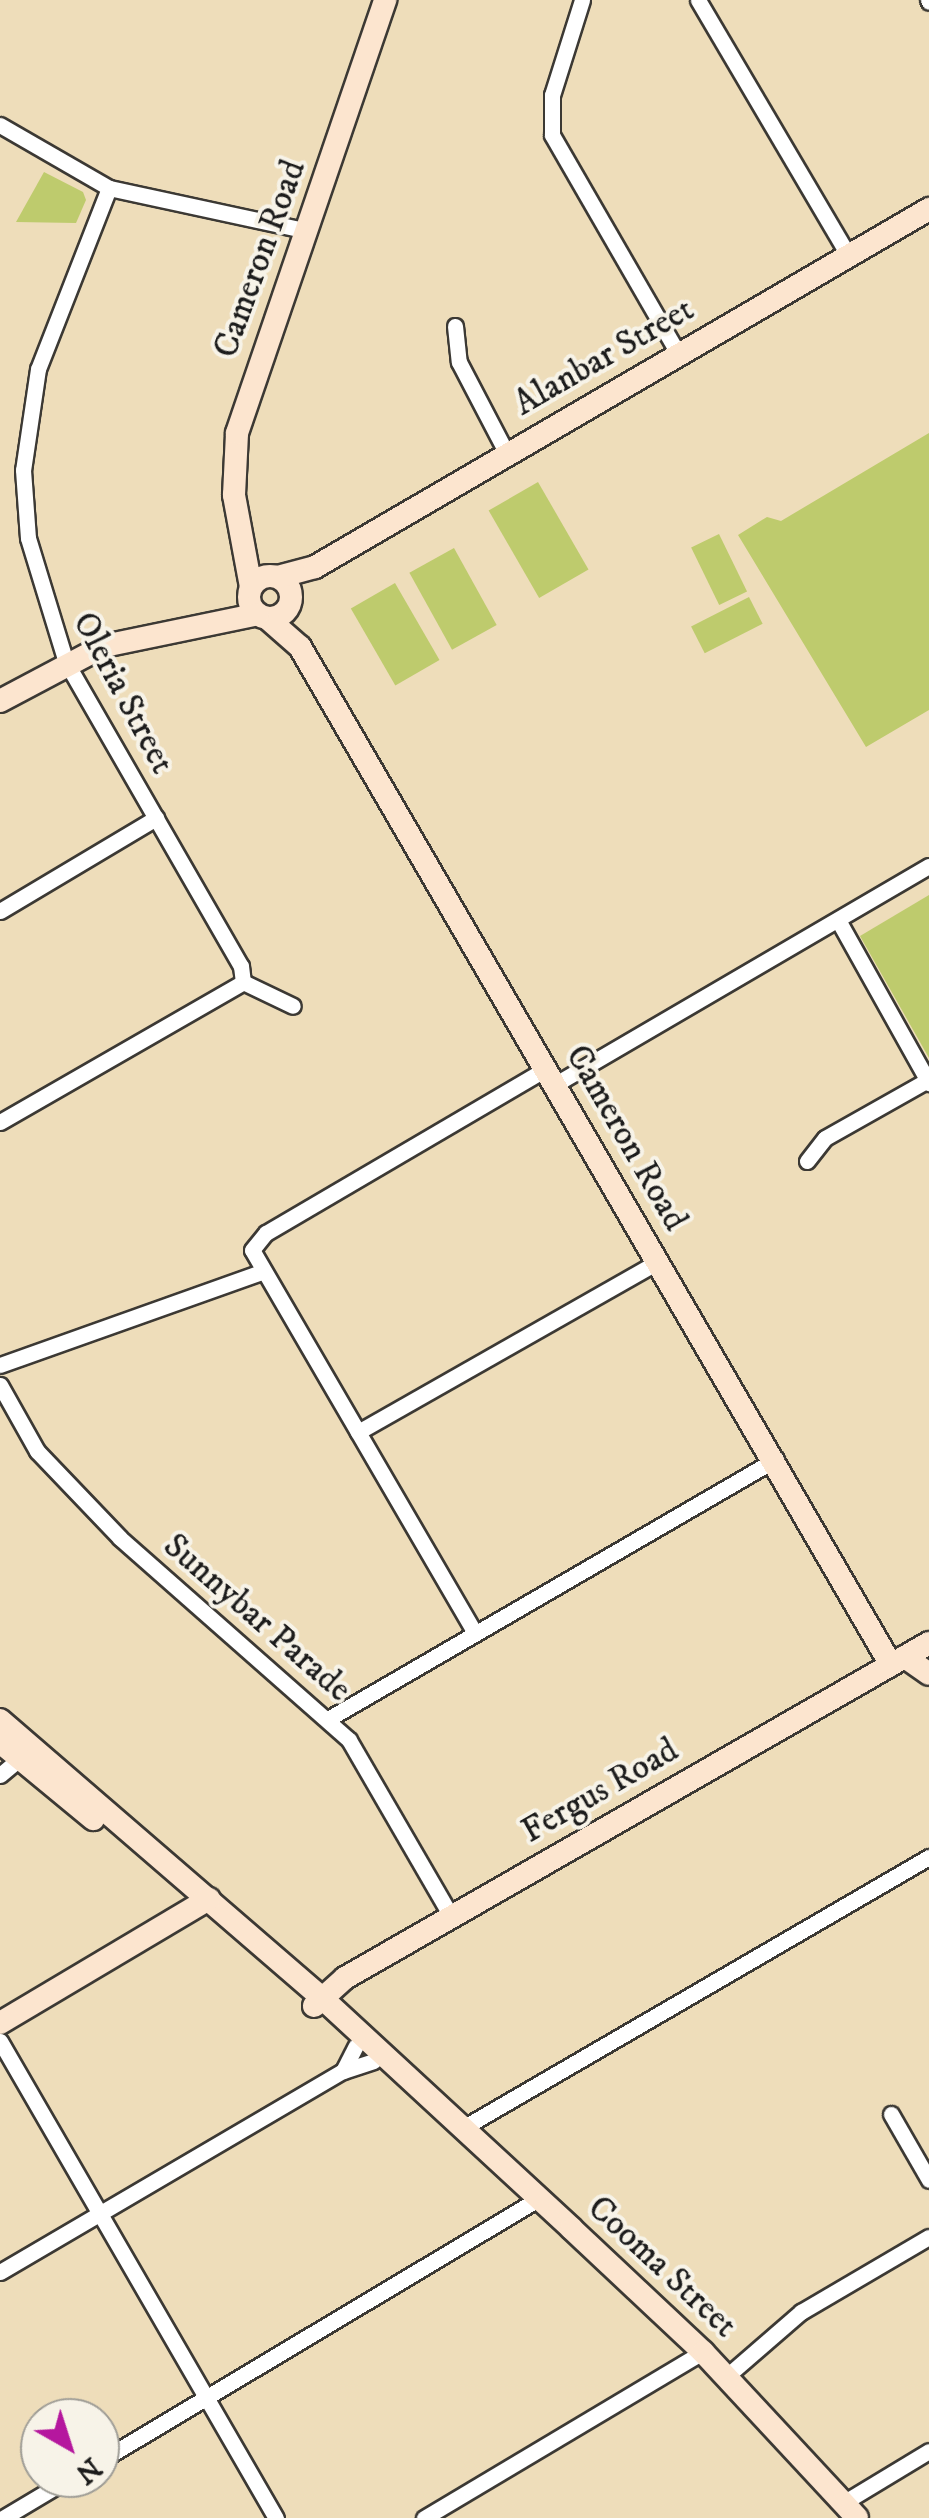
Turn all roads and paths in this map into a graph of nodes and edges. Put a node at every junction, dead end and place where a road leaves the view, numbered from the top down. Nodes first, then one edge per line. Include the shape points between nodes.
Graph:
1 (385, 0) edge
2 (582, 0) edge
3 (698, 0) edge
4 (0, 125) edge
5 (109, 188) junction
6 (929, 209) edge
7 (308, 231) junction
8 (849, 256) junction
9 (455, 326) dead end
10 (678, 355) junction
11 (507, 454) junction
12 (315, 567) junction
13 (262, 594) junction
14 (291, 600) junction
15 (300, 647) junction
16 (66, 662) junction
17 (0, 701) edge
18 (156, 818) junction
19 (929, 866) edge
20 (0, 911) edge
21 (838, 920) junction
22 (244, 982) junction
23 (293, 1006) dead end
24 (550, 1077) junction
25 (928, 1082) edge
26 (0, 1122) edge
27 (806, 1160) dead end
28 (658, 1262) junction
29 (261, 1272) junction
30 (0, 1365) edge
31 (0, 1385) edge
32 (358, 1432) junction
33 (776, 1459) junction
34 (475, 1633) junction
35 (929, 1643) edge
36 (898, 1661) junction
37 (929, 1674) edge
38 (328, 1719) junction
39 (0, 1720) edge
40 (0, 1742) edge
41 (26, 1754) junction
42 (0, 1776) edge
43 (929, 1858) edge
44 (203, 1903) junction
45 (452, 1916) junction
46 (317, 2003) junction
47 (0, 2022) edge
48 (0, 2041) edge
49 (364, 2054) junction
50 (405, 2081) junction
51 (891, 2114) dead end
52 (462, 2129) junction
53 (929, 2180) edge
54 (538, 2199) junction
55 (100, 2213) junction
56 (929, 2237) edge
57 (0, 2272) edge
58 (703, 2352) junction
59 (727, 2376) junction
60 (207, 2398) junction
61 (120, 2448) edge
62 (929, 2451) edge
63 (36, 2498) edge
64 (850, 2510) edge
65 (2, 2518) edge
66 (276, 2518) edge
67 (424, 2518) edge

1 - 7 street, Cameron Road
2 - 10 street via 552,94 552,135
3 - 8 street
4 - 5 street
5 - 7 street
5 - 16 street, Oleria Street via 46,341 23,470 28,538
6 - 8 street, Alanbar Street
7 - 13 street, Cameron Road via 238,433 234,495
8 - 10 street, Alanbar Street
9 - 11 street via 459,362
10 - 11 street, Alanbar Street
11 - 12 street, Alanbar Street
12 - 13 street, Alanbar Street
12 - 14 street, Alanbar Street
13 - 14 street
13 - 14 street
13 - 15 street, Cameron Road
13 - 16 street, Alanbar Street via 221,618 104,646
14 - 15 street, Cameron Road
15 - 24 street, Cameron Road
16 - 17 street, Alanbar Street
16 - 18 street, Oleria Street
18 - 20 street
18 - 22 street, Oleria Street
19 - 21 street
21 - 24 street
21 - 25 street
22 - 23 street
22 - 26 street
24 - 28 street, Cameron Road
24 - 29 street via 266,1233 252,1250
25 - 27 street via 825,1138
28 - 32 street
28 - 33 street, Cameron Road
29 - 30 street
29 - 32 street
31 - 38 street, Sunnybar Parade via 22,1431 107,1525
32 - 34 street
33 - 34 street
33 - 36 street, Cameron Road
34 - 38 street
35 - 36 street, Fergus Road
36 - 37 street, Cameron Road
36 - 45 street, Fergus Road
38 - 45 street, Sunnybar Parade via 350,1740
39 - 41 street, Cooma Street
40 - 41 street, Cooma Street
41 - 42 street
41 - 44 street, Cooma Street
43 - 52 street
44 - 46 street, Cooma Street
44 - 47 street
45 - 46 street, Fergus Road via 345,1978
46 - 49 street, Cooma Street
46 - 50 street, Cooma Street
48 - 55 street
49 - 50 street, Cooma Street
49 - 55 street
50 - 52 street, Cooma Street
51 - 53 street
52 - 54 street, Cooma Street
54 - 58 street, Cooma Street
54 - 60 street
55 - 57 street
55 - 60 street
56 - 59 street via 801,2312
58 - 59 street, Cooma Street
58 - 67 street
59 - 64 street, Cooma Street
60 - 61 street
60 - 66 street
62 - 64 street
63 - 65 street

